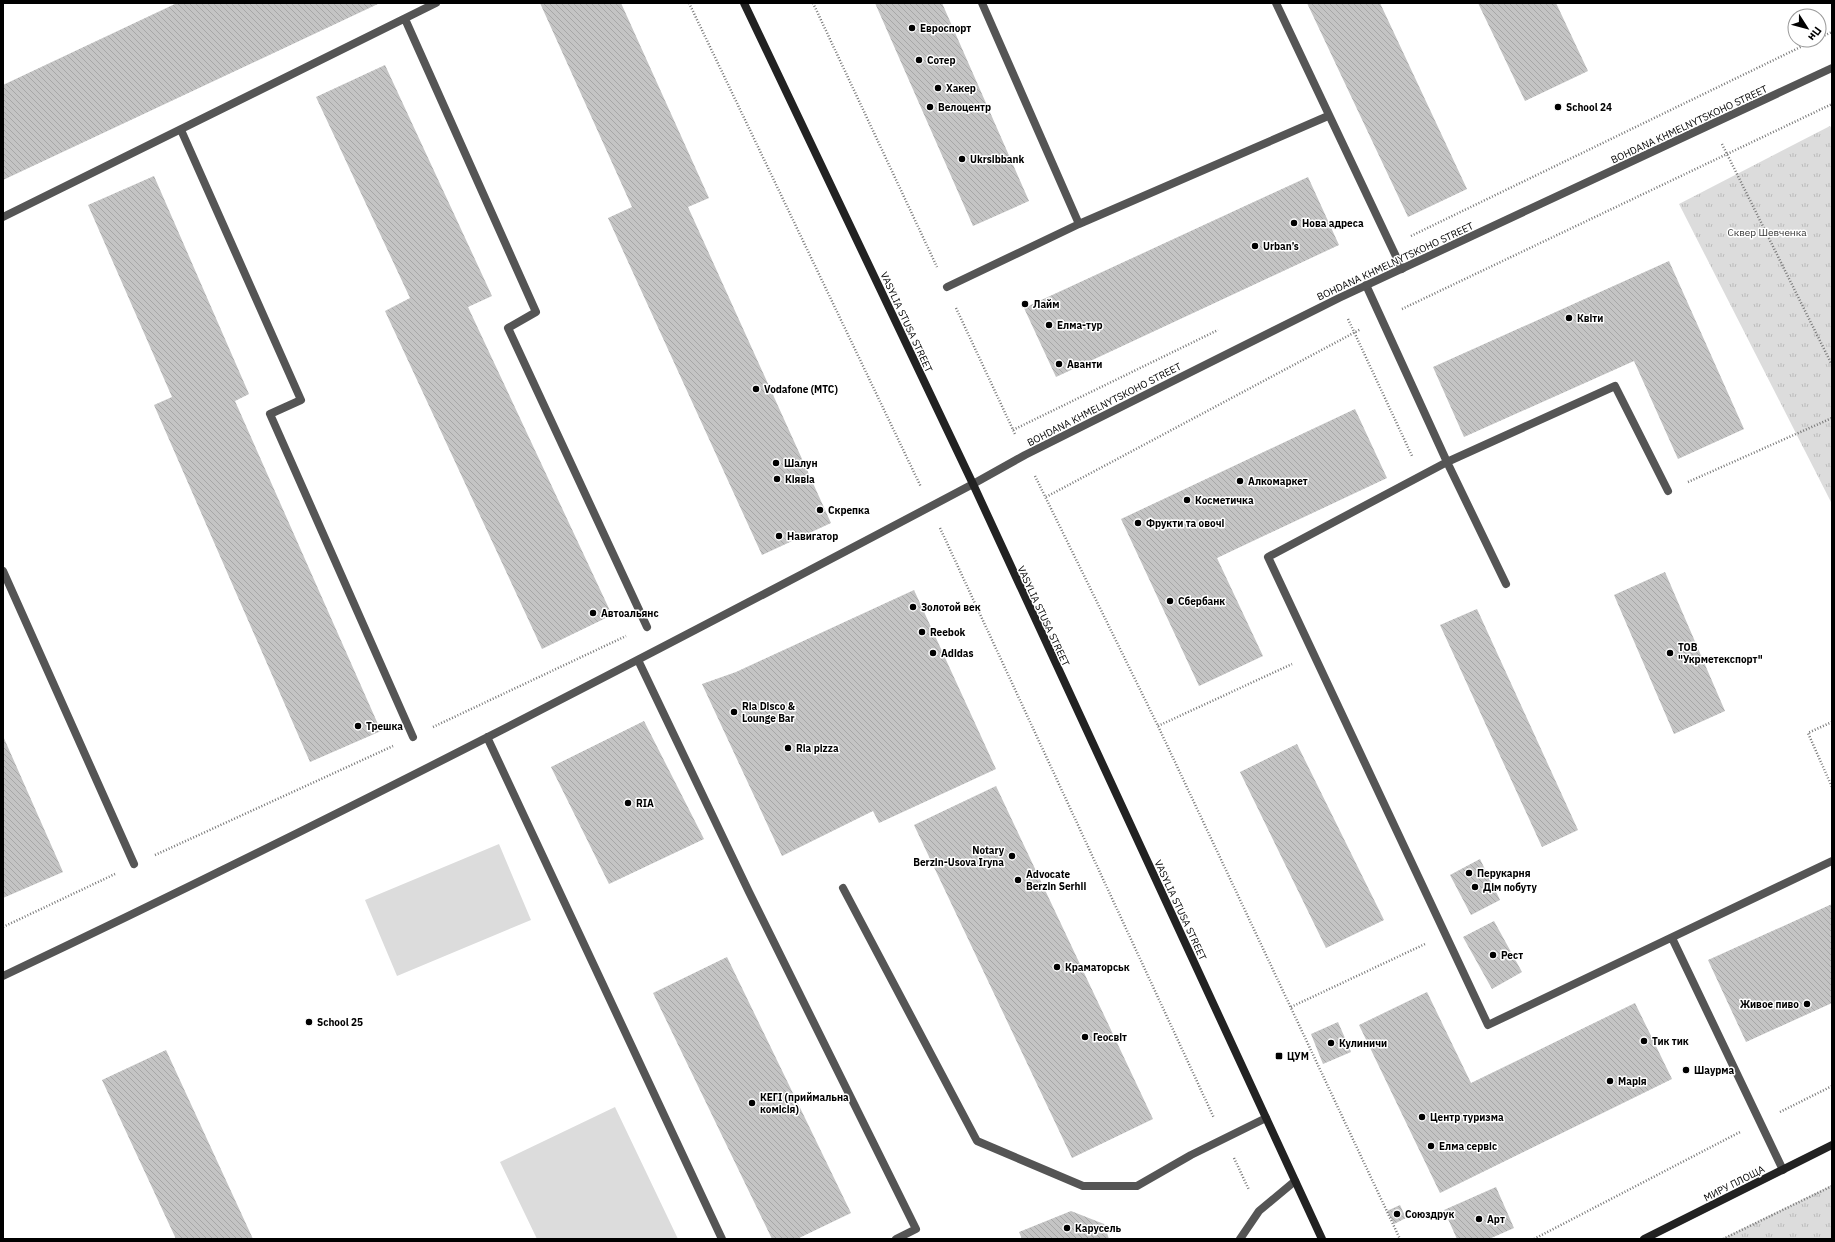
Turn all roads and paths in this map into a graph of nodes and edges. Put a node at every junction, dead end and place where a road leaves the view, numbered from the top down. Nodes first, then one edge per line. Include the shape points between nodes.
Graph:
1 (436, 3) edge
2 (689, 3) edge
3 (744, 3) edge
4 (813, 3) edge
5 (982, 3) edge
6 (1276, 3) edge
7 (405, 19) junction
8 (1799, 48) edge
9 (1832, 68) edge
10 (1832, 104) edge
11 (1328, 116) junction
12 (1712, 124) junction
13 (181, 130) junction
14 (1726, 153) junction
15 (3, 217) edge
16 (1079, 224) junction
17 (1391, 246) junction
18 (1402, 269) junction
19 (1366, 285) junction
20 (947, 287) junction
21 (1339, 298) junction
22 (1382, 318) junction
23 (1220, 329) dead end
24 (1354, 332) junction
25 (1832, 365) edge
26 (1832, 418) edge
27 (1013, 430) junction
28 (1025, 456) junction
29 (1447, 462) junction
30 (1421, 476) junction
31 (973, 484) junction
32 (920, 485) junction
33 (913, 488) dead end
34 (1668, 491) joint
35 (1046, 497) junction
36 (930, 507) junction
37 (3, 570) edge
38 (1506, 584) dead end
39 (647, 626) joint
40 (1314, 654) junction
41 (638, 660) junction
42 (1832, 722) edge
43 (1158, 726) junction
44 (413, 737) junction
45 (487, 737) junction
46 (1832, 787) edge
47 (1832, 861) edge
48 (134, 864) junction
49 (843, 888) dead end
50 (3, 927) edge
51 (1445, 935) junction
52 (1672, 938) junction
53 (3, 976) edge
54 (1291, 1007) junction
55 (1832, 1086) edge
56 (1266, 1118) junction
57 (1759, 1122) junction
58 (1224, 1138) junction
59 (1832, 1145) edge
60 (1783, 1170) junction
61 (1295, 1181) junction
62 (1832, 1186) edge
63 (1259, 1211) junction
64 (722, 1239) edge
65 (896, 1239) edge
66 (1240, 1239) edge
67 (1322, 1239) edge
68 (1400, 1239) edge
69 (1534, 1239) edge
70 (1644, 1239) edge
71 (1723, 1239) edge

1 - 7 street
2 - 32 path
3 - 31 street, VASYLIA STUSA STREET
4 - 20 path
5 - 16 street
6 - 11 street
7 - 13 street
7 - 39 street via 536,312 508,328
8 - 17 path
9 - 12 street, BOHDANA KHMELNYTSKOHO STREET
10 - 14 path
11 - 16 street
11 - 17 street
12 - 14 path
12 - 18 street, BOHDANA KHMELNYTSKOHO STREET
13 - 15 street
13 - 44 street via 300,400 270,414
14 - 22 path
14 - 25 path
16 - 20 street
17 - 18 street
18 - 19 street, BOHDANA KHMELNYTSKOHO STREET
19 - 21 street, BOHDANA KHMELNYTSKOHO STREET
19 - 22 street
20 - 27 path
21 - 24 path
21 - 28 street, BOHDANA KHMELNYTSKOHO STREET
22 - 24 path
22 - 29 street
23 - 27 path
24 - 30 path
24 - 35 path
26 - 34 path
27 - 28 path
28 - 31 street, BOHDANA KHMELNYTSKOHO STREET
28 - 35 path
29 - 30 street
29 - 34 street via 1616,386
29 - 38 street
30 - 40 street via 1268,557
31 - 36 street, BOHDANA KHMELNYTSKOHO STREET
31 - 56 street, VASYLIA STUSA STREET
32 - 33 path
32 - 36 path
35 - 43 path
36 - 41 street, BOHDANA KHMELNYTSKOHO STREET
36 - 58 path
37 - 48 street
39 - 44 path
40 - 43 path
40 - 51 street
41 - 45 street, BOHDANA KHMELNYTSKOHO STREET
41 - 65 street via 749,892 916,1229
42 - 46 path via 1808,733
43 - 54 path
44 - 48 path
45 - 53 street, BOHDANA KHMELNYTSKOHO STREET via 159,902
45 - 64 street
47 - 52 street
48 - 50 path
49 - 58 street via 978,1141 1083,1186 1137,1186
51 - 52 street via 1488,1025
51 - 54 path
52 - 57 street
54 - 68 path
55 - 57 path
56 - 58 street
56 - 61 street, VASYLIA STUSA STREET
57 - 60 street
57 - 69 path
58 - 63 path
59 - 60 street, МИРУ ПЛОЩА
60 - 70 street, МИРУ ПЛОЩА
61 - 63 street
61 - 67 street, VASYLIA STUSA STREET
62 - 71 path
63 - 66 street

